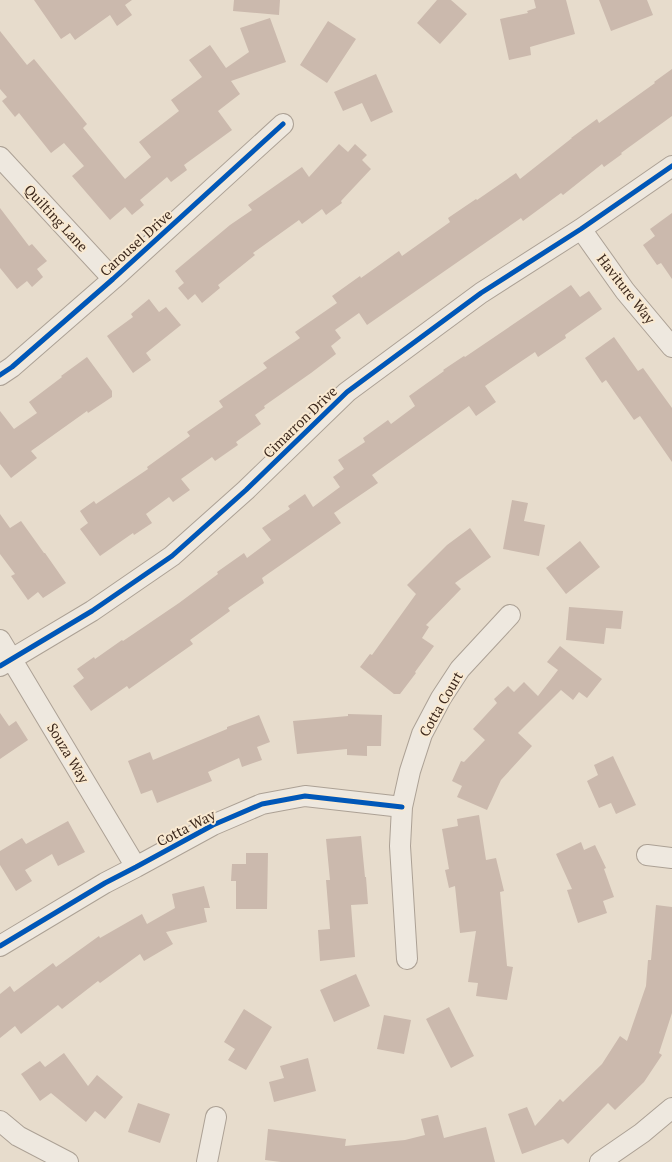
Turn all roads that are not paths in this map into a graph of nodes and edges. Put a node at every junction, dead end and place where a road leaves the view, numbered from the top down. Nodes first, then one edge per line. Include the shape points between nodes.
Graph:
1 (283, 124) dead end
2 (0, 157) edge
3 (672, 166) edge
4 (581, 229) junction
5 (113, 279) junction
6 (672, 348) edge
7 (0, 375) edge
8 (510, 615) dead end
9 (0, 640) edge
10 (6, 663) edge
11 (402, 807) junction
12 (647, 855) dead end
13 (672, 858) edge
14 (136, 866) junction
15 (0, 946) edge
16 (407, 958) dead end
17 (672, 1108) edge
18 (216, 1117) dead end
19 (0, 1122) edge
20 (68, 1162) edge
21 (207, 1162) edge
22 (600, 1162) edge

1 - 5 street, Carousel Drive
2 - 5 street, Quilting Lane
3 - 4 street, Cimarron Drive
4 - 6 street, Haviture Way via 625,291
4 - 10 street, Cimarron Drive via 481,293 347,392 172,556 92,611
5 - 7 street, Carousel Drive
8 - 11 street, Cotta Court via 460,668 441,698 422,734
9 - 10 street, Souza Way
10 - 14 street, Souza Way
11 - 14 street, Cotta Way via 305,796 262,804
11 - 16 street, Cotta Court via 400,846
12 - 13 street
14 - 15 street, Cotta Way
17 - 22 street
18 - 21 street
19 - 20 street via 18,1136

